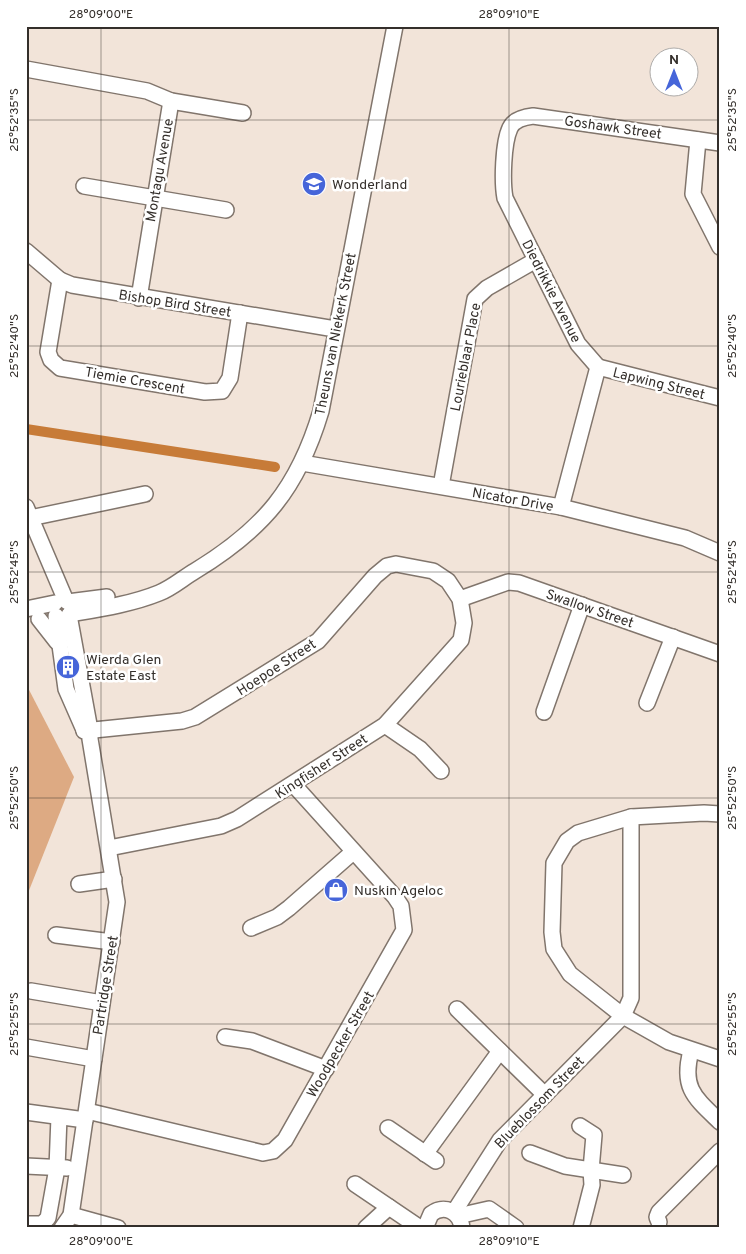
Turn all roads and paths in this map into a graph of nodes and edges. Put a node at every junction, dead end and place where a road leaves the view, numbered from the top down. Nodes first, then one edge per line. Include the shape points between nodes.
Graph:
1 (395, 26) edge
2 (26, 69) edge
3 (171, 101) junction
4 (243, 113) dead end
5 (510, 128) joint
6 (698, 140) junction
7 (720, 143) edge
8 (84, 186) dead end
9 (154, 199) junction
10 (226, 210) dead end
11 (720, 247) edge
12 (26, 251) edge
13 (536, 260) junction
14 (60, 280) junction
15 (139, 298) junction
16 (240, 314) junction
17 (335, 329) junction
18 (598, 367) junction
19 (720, 398) edge
20 (302, 463) junction
21 (441, 486) junction
22 (145, 494) dead end
23 (561, 507) junction
24 (28, 512) edge
25 (720, 553) edge
26 (174, 584) junction
27 (460, 599) junction
28 (582, 605) junction
29 (62, 608) junction
30 (103, 608) junction
31 (26, 609) edge
32 (33, 620) edge
33 (673, 638) junction
34 (76, 647) junction
35 (59, 648) junction
36 (720, 654) edge
37 (647, 703) dead end
38 (544, 712) dead end
39 (385, 725) junction
40 (88, 733) junction
41 (441, 771) dead end
42 (293, 784) junction
43 (720, 814) edge
44 (631, 817) junction
45 (109, 848) junction
46 (353, 852) junction
47 (114, 879) junction
48 (79, 884) dead end
49 (251, 928) dead end
50 (56, 935) dead end
51 (112, 942) junction
52 (31, 991) dead end
53 (631, 998) junction
54 (102, 1003) junction
55 (609, 1004) junction
56 (458, 1009) dead end
57 (624, 1016) junction
58 (225, 1037) dead end
59 (26, 1047) edge
60 (500, 1051) junction
61 (691, 1051) junction
62 (94, 1059) junction
63 (720, 1059) edge
64 (326, 1069) junction
65 (545, 1095) junction
66 (26, 1112) edge
67 (86, 1115) junction
68 (59, 1117) junction
69 (720, 1122) edge
70 (580, 1126) dead end
71 (388, 1128) dead end
72 (720, 1151) edge
73 (530, 1152) dead end
74 (26, 1166) edge
75 (57, 1168) junction
76 (78, 1169) junction
77 (591, 1170) junction
78 (623, 1175) dead end
79 (355, 1184) dead end
80 (389, 1207) junction
81 (71, 1215) junction
82 (458, 1219) edge
83 (659, 1222) dead end
84 (36, 1225) edge
85 (62, 1228) edge
86 (118, 1228) edge
87 (366, 1228) edge
88 (420, 1228) edge
89 (426, 1228) edge
90 (516, 1228) edge
91 (581, 1228) edge

1 - 17 street, Theuns van Niekerk Street
2 - 3 street, Montagu Avenue via 44,78 147,91
3 - 4 street
3 - 9 street, Montagu Avenue
5 - 6 street, Goshawk Street via 524,116 533,116
5 - 13 street, Diedrikkie Avenue via 502,185 505,198
6 - 7 street, Goshawk Street
6 - 11 street via 693,194
8 - 9 street
9 - 10 street
9 - 15 street, Montagu Avenue
12 - 14 street, Bishop Bird Street
13 - 18 street, Diedrikkie Avenue via 578,344
13 - 21 street, Lourieblaar Place via 487,288 475,300
14 - 15 street, Bishop Bird Street via 88,289
14 - 16 street, Tiemie Crescent via 48,352 60,368 205,392 222,391 230,378
15 - 16 street, Bishop Bird Street
16 - 17 street, Bishop Bird Street
17 - 20 street, Theuns van Niekerk Street via 321,411
18 - 19 street, Lapwing Street
18 - 23 street
20 - 21 street, Nicator Drive
20 - 26 street, Theuns van Niekerk Street via 280,500 257,525 222,555
21 - 23 street, Nicator Drive
22 - 24 street
23 - 25 street, Nicator Drive via 684,538
24 - 29 street via 56,579
26 - 29 street, Theuns van Niekerk Street
26 - 30 street, Theuns van Niekerk Street via 149,597
27 - 28 street, Swallow Street via 513,582
27 - 39 street, Kingfisher Street via 464,622 461,640
27 - 40 street, Hoepoe Street via 441,574 396,564 387,566 318,641 195,718
28 - 33 street, Swallow Street
28 - 38 street
29 - 30 street, Theuns van Niekerk Street
29 - 31 street, Theuns van Niekerk Street
29 - 32 street, Theuns van Niekerk Street
29 - 34 street, Partridge Street
29 - 35 street, Partridge Street
30 - 34 street via 82,622
32 - 35 street
33 - 36 street, Swallow Street
33 - 37 street
34 - 35 street
34 - 40 street, Partridge Street
35 - 40 street, Partridge Street via 66,689
39 - 41 street via 420,749
39 - 42 street, Kingfisher Street
40 - 45 street, Partridge Street
42 - 45 street, Kingfisher Street via 220,826
42 - 46 street, Woodpecker Street
43 - 44 street
44 - 53 street, Blueblossom Street
44 - 55 street via 578,833 567,840 554,863 552,874 554,948 570,974
45 - 47 street, Partridge Street
46 - 49 street via 277,917
46 - 64 street, Woodpecker Street via 395,897 402,912 404,930
47 - 48 street
47 - 51 street, Partridge Street via 116,902
50 - 51 street
51 - 54 street, Partridge Street
52 - 54 street
53 - 55 street
53 - 57 street, Blueblossom Street
54 - 62 street, Partridge Street
55 - 57 street
56 - 60 street
57 - 61 street
57 - 65 street, Blueblossom Street
58 - 64 street via 252,1041
59 - 62 street
60 - 65 street
60 - 71 street via 431,1158
61 - 63 street
61 - 69 street via 686,1068 690,1089
62 - 67 street, Partridge Street
64 - 67 street, Woodpecker Street via 285,1140 273,1151 263,1153
65 - 82 street, Blueblossom Street via 500,1140
66 - 68 street, Woodpecker Street
67 - 68 street, Woodpecker Street
67 - 76 street, Partridge Street
68 - 75 street
70 - 77 street via 594,1135
72 - 83 street via 659,1212
73 - 77 street via 565,1166
74 - 75 street
75 - 76 street
75 - 84 street via 48,1218
76 - 81 street, Partridge Street
77 - 78 street
77 - 91 street via 592,1185
79 - 80 street
80 - 87 street
80 - 88 street
81 - 85 street, Partridge Street
81 - 86 street
82 - 89 street via 442,1209 436,1210 427,1219
82 - 90 street via 489,1209

